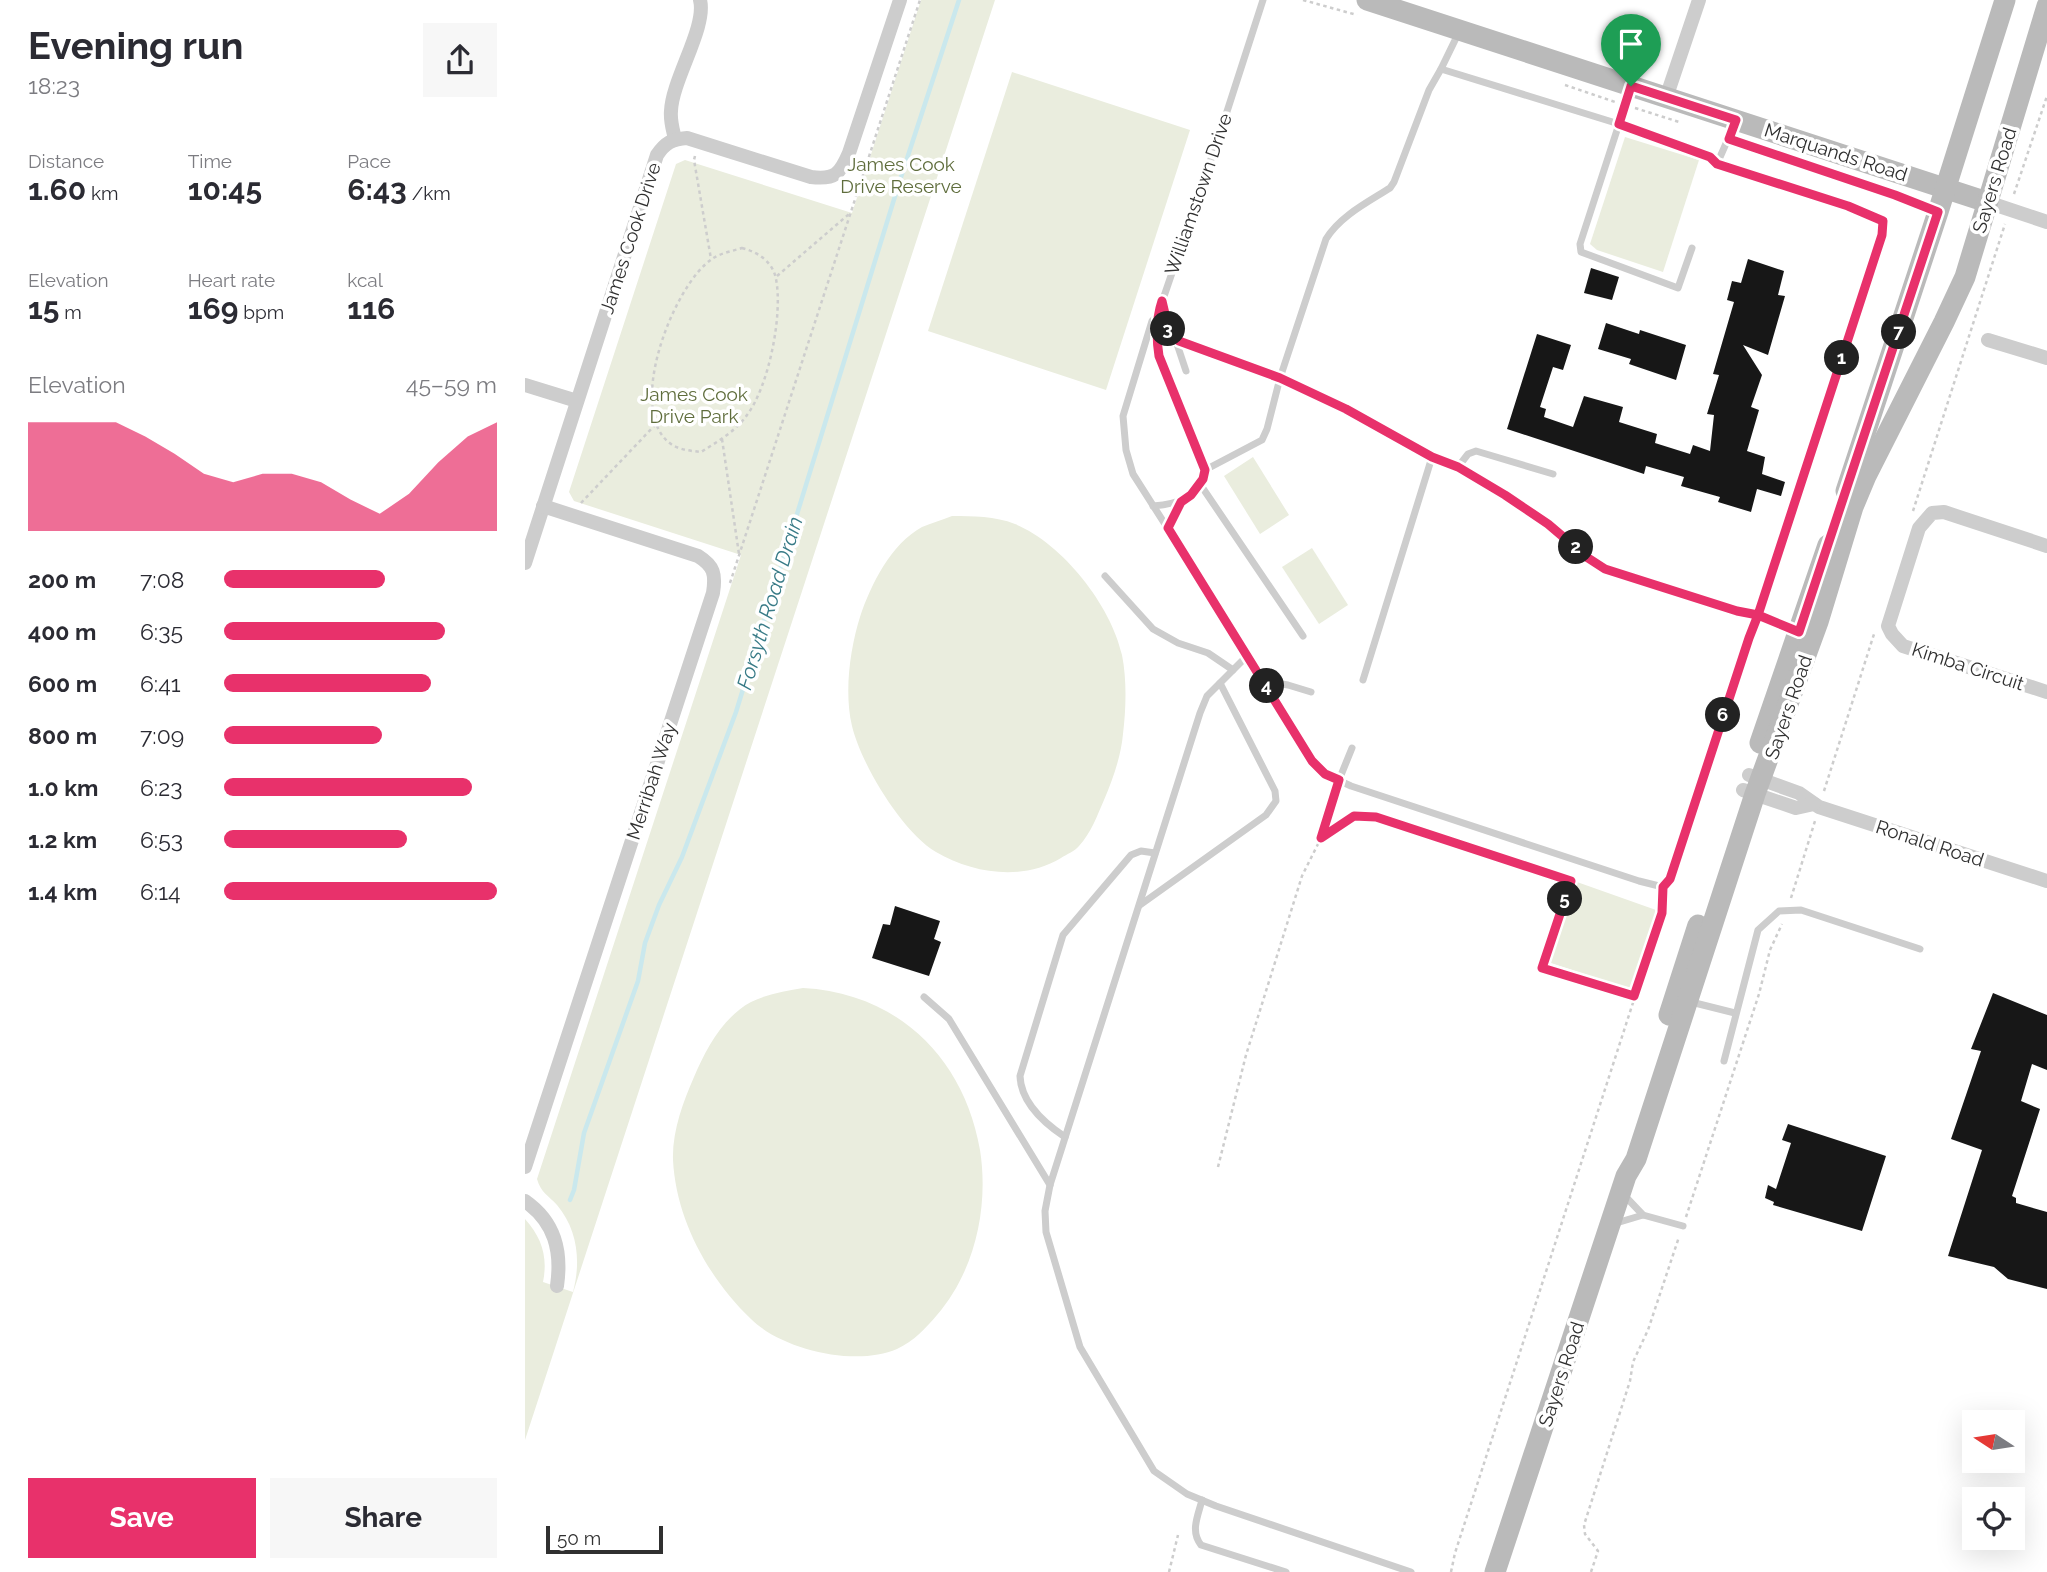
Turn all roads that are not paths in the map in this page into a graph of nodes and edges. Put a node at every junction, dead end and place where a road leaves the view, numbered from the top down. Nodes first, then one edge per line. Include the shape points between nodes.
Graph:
1 (700, 0) edge
2 (900, 0) edge
3 (1263, 0) edge
4 (1699, 0) edge
5 (2005, 0) edge
6 (2047, 6) edge
7 (1368, 8) edge
8 (1459, 30) junction
9 (1441, 69) junction
10 (1628, 96) junction
11 (1666, 97) junction
12 (1619, 124) junction
13 (1732, 129) junction
14 (675, 139) junction
15 (1717, 164) junction
16 (1946, 188) junction
17 (1987, 202) junction
18 (2047, 222) edge
19 (1692, 248) dead end
20 (1162, 301) junction
21 (1157, 316) junction
22 (1175, 338) junction
23 (1988, 340) dead end
24 (2047, 358) edge
25 (1186, 371) dead end
26 (1280, 378) junction
27 (525, 385) edge
28 (577, 401) junction
29 (1432, 457) junction
30 (1458, 467) junction
31 (1205, 470) junction
32 (1553, 474) dead end
33 (1200, 484) junction
34 (1181, 502) junction
35 (544, 506) junction
36 (1153, 506) junction
37 (1853, 507) junction
38 (1168, 528) junction
39 (2047, 546) edge
40 (525, 563) edge
41 (1105, 576) dead end
42 (1758, 615) junction
43 (1799, 632) junction
44 (1303, 636) dead end
45 (1248, 655) junction
46 (1233, 670) junction
47 (1264, 681) junction
48 (1363, 681) dead end
49 (1220, 683) junction
50 (1311, 692) dead end
51 (2047, 692) edge
52 (1352, 748) dead end
53 (1339, 780) junction
54 (1752, 784) junction
55 (1156, 853) junction
56 (2047, 881) edge
57 (1139, 905) junction
58 (1920, 948) dead end
59 (924, 997) dead end
60 (1681, 999) junction
61 (1735, 1013) junction
62 (1724, 1061) dead end
63 (1065, 1137) junction
64 (525, 1167) edge
65 (1623, 1184) junction
66 (1050, 1185) junction
67 (525, 1201) edge
68 (1643, 1215) junction
69 (1610, 1225) junction
70 (1683, 1227) road end
71 (557, 1286) dead end
72 (1202, 1500) junction
73 (1385, 1568) edge
74 (1286, 1572) edge
75 (1411, 1572) edge
76 (1495, 1572) edge

1 - 14 street via 700,16 673,97
2 - 14 street via 849,153 834,176 811,177 700,141
3 - 20 lane, Williamstown Drive
4 - 11 street
5 - 16 main road, Sayers Road
6 - 17 main road, Sayers Road
7 - 8 main road, Marquands Road
8 - 9 lane
8 - 10 main road, Marquands Road
9 - 12 lane
9 - 26 lane via 1390,188 1342,220 1326,239
10 - 11 main road, Marquands Road
10 - 12 lane
11 - 13 main road, Marquands Road
12 - 15 lane via 1710,157
12 - 19 lane via 1581,252 1678,288
13 - 15 lane
13 - 16 main road, Marquands Road
14 - 28 street, James Cook Drive via 657,155
15 - 42 lane via 1883,221
16 - 17 main road, Marquands Road
16 - 43 main road, Sayers Road
17 - 18 street
17 - 37 main road, Sayers Road via 1965,277
20 - 21 lane, Williamstown Drive
20 - 22 lane via 1170,335
21 - 31 lane, Williamstown Drive via 1159,356
21 - 36 lane via 1123,416 1133,474
22 - 25 lane
22 - 26 lane
23 - 24 street
26 - 29 lane
26 - 31 lane via 1262,440
27 - 28 street
28 - 35 street, James Cook Drive
29 - 30 lane
29 - 48 lane
30 - 32 lane via 1476,451
30 - 42 lane via 1548,524 1605,569
31 - 33 lane
33 - 34 lane
33 - 44 lane
34 - 36 lane
34 - 38 lane
35 - 40 street, James Cook Drive
35 - 64 street, Merribah Way via 698,556 713,568 715,577
36 - 38 lane
37 - 43 main road via 1808,626
37 - 54 main road, Sayers Road via 1821,611
38 - 45 lane
39 - 51 street, Kimba Circuit via 1944,512 1933,513 1919,528 1888,626 1903,646
41 - 46 lane via 1153,629 1208,653
42 - 43 lane
42 - 53 lane via 1670,879 1663,887
43 - 54 main road, Sayers Road
45 - 46 lane
45 - 47 lane
46 - 49 lane
47 - 50 lane
47 - 53 lane via 1312,761
49 - 55 lane via 1207,696 1200,713
49 - 57 lane via 1276,801 1266,815
52 - 53 lane
54 - 56 street, Ronald Road via 1799,793 1817,805
54 - 60 main road, Sayers Road
55 - 57 lane
55 - 63 lane via 1131,855 1063,936 1020,1087 1042,1121
57 - 63 lane
58 - 61 lane via 1801,910 1779,911 1758,930
59 - 66 lane via 949,1019
60 - 61 lane
60 - 65 main road, Sayers Road via 1636,1159
61 - 62 lane
63 - 66 lane
65 - 68 lane
65 - 69 main road, Sayers Road
66 - 72 lane via 1046,1232 1080,1347 1154,1471
67 - 71 street via 545,1219 556,1239
68 - 69 lane
68 - 70 lane
69 - 76 main road, Sayers Road
72 - 73 lane
72 - 74 lane via 1195,1529 1201,1545
73 - 75 lane

